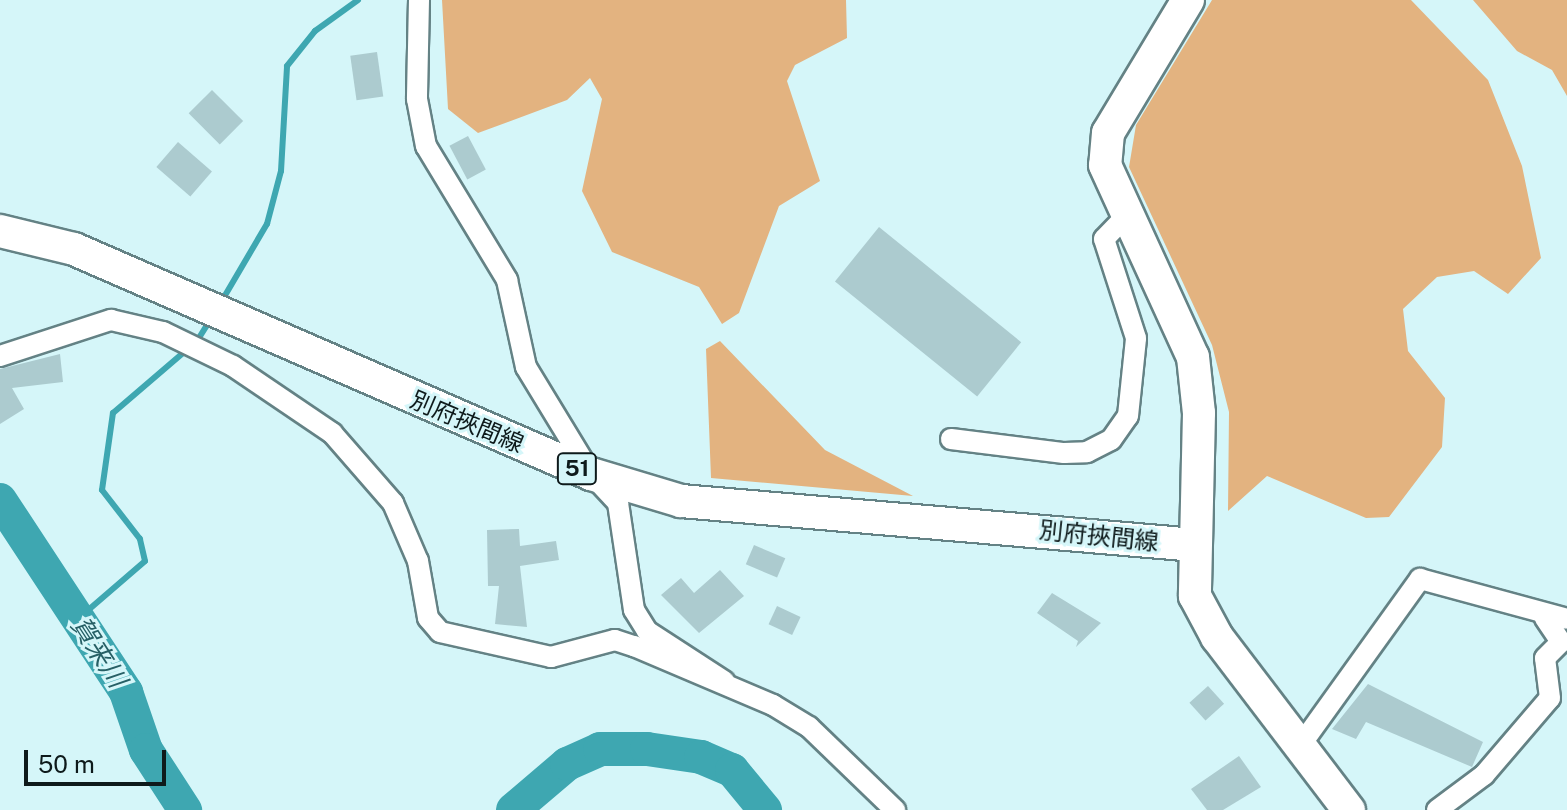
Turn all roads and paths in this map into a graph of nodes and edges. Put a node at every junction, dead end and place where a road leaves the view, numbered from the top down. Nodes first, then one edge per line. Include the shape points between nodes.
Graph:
1 (419, 0) edge
2 (1188, 0) edge
3 (1125, 217) junction
4 (0, 231) edge
5 (0, 356) edge
6 (951, 439) dead end
7 (591, 474) junction
8 (1195, 545) junction
9 (1545, 618) junction
10 (1567, 619) edge
11 (735, 690) junction
12 (1300, 746) junction
13 (895, 810) edge
14 (1349, 810) edge
15 (1437, 810) edge

1 - 7 street via 417,99 426,146 485,236 507,280 526,367
2 - 3 main road, 別府挾間線 via 1108,133 1105,165
3 - 6 street via 1104,239 1136,338 1128,416 1111,440 1087,452 1064,453
3 - 8 main road, 別府挾間線 via 1174,304 1193,357 1199,413
4 - 7 main road, 別府挾間線 / 51 via 87,255
5 - 11 street via 111,320 163,332 289,399 332,433 406,526 428,618 440,632 551,657 615,640
7 - 8 main road, 別府挾間線 / 51 via 681,501
7 - 11 street via 618,503 634,610 647,631
8 - 12 main road, 別府挾間線 via 1195,596
9 - 10 street
9 - 12 street via 1420,579
9 - 15 street via 1561,642 1545,658 1550,698 1484,775
11 - 13 street via 809,727
12 - 14 main road, 別府挾間線

